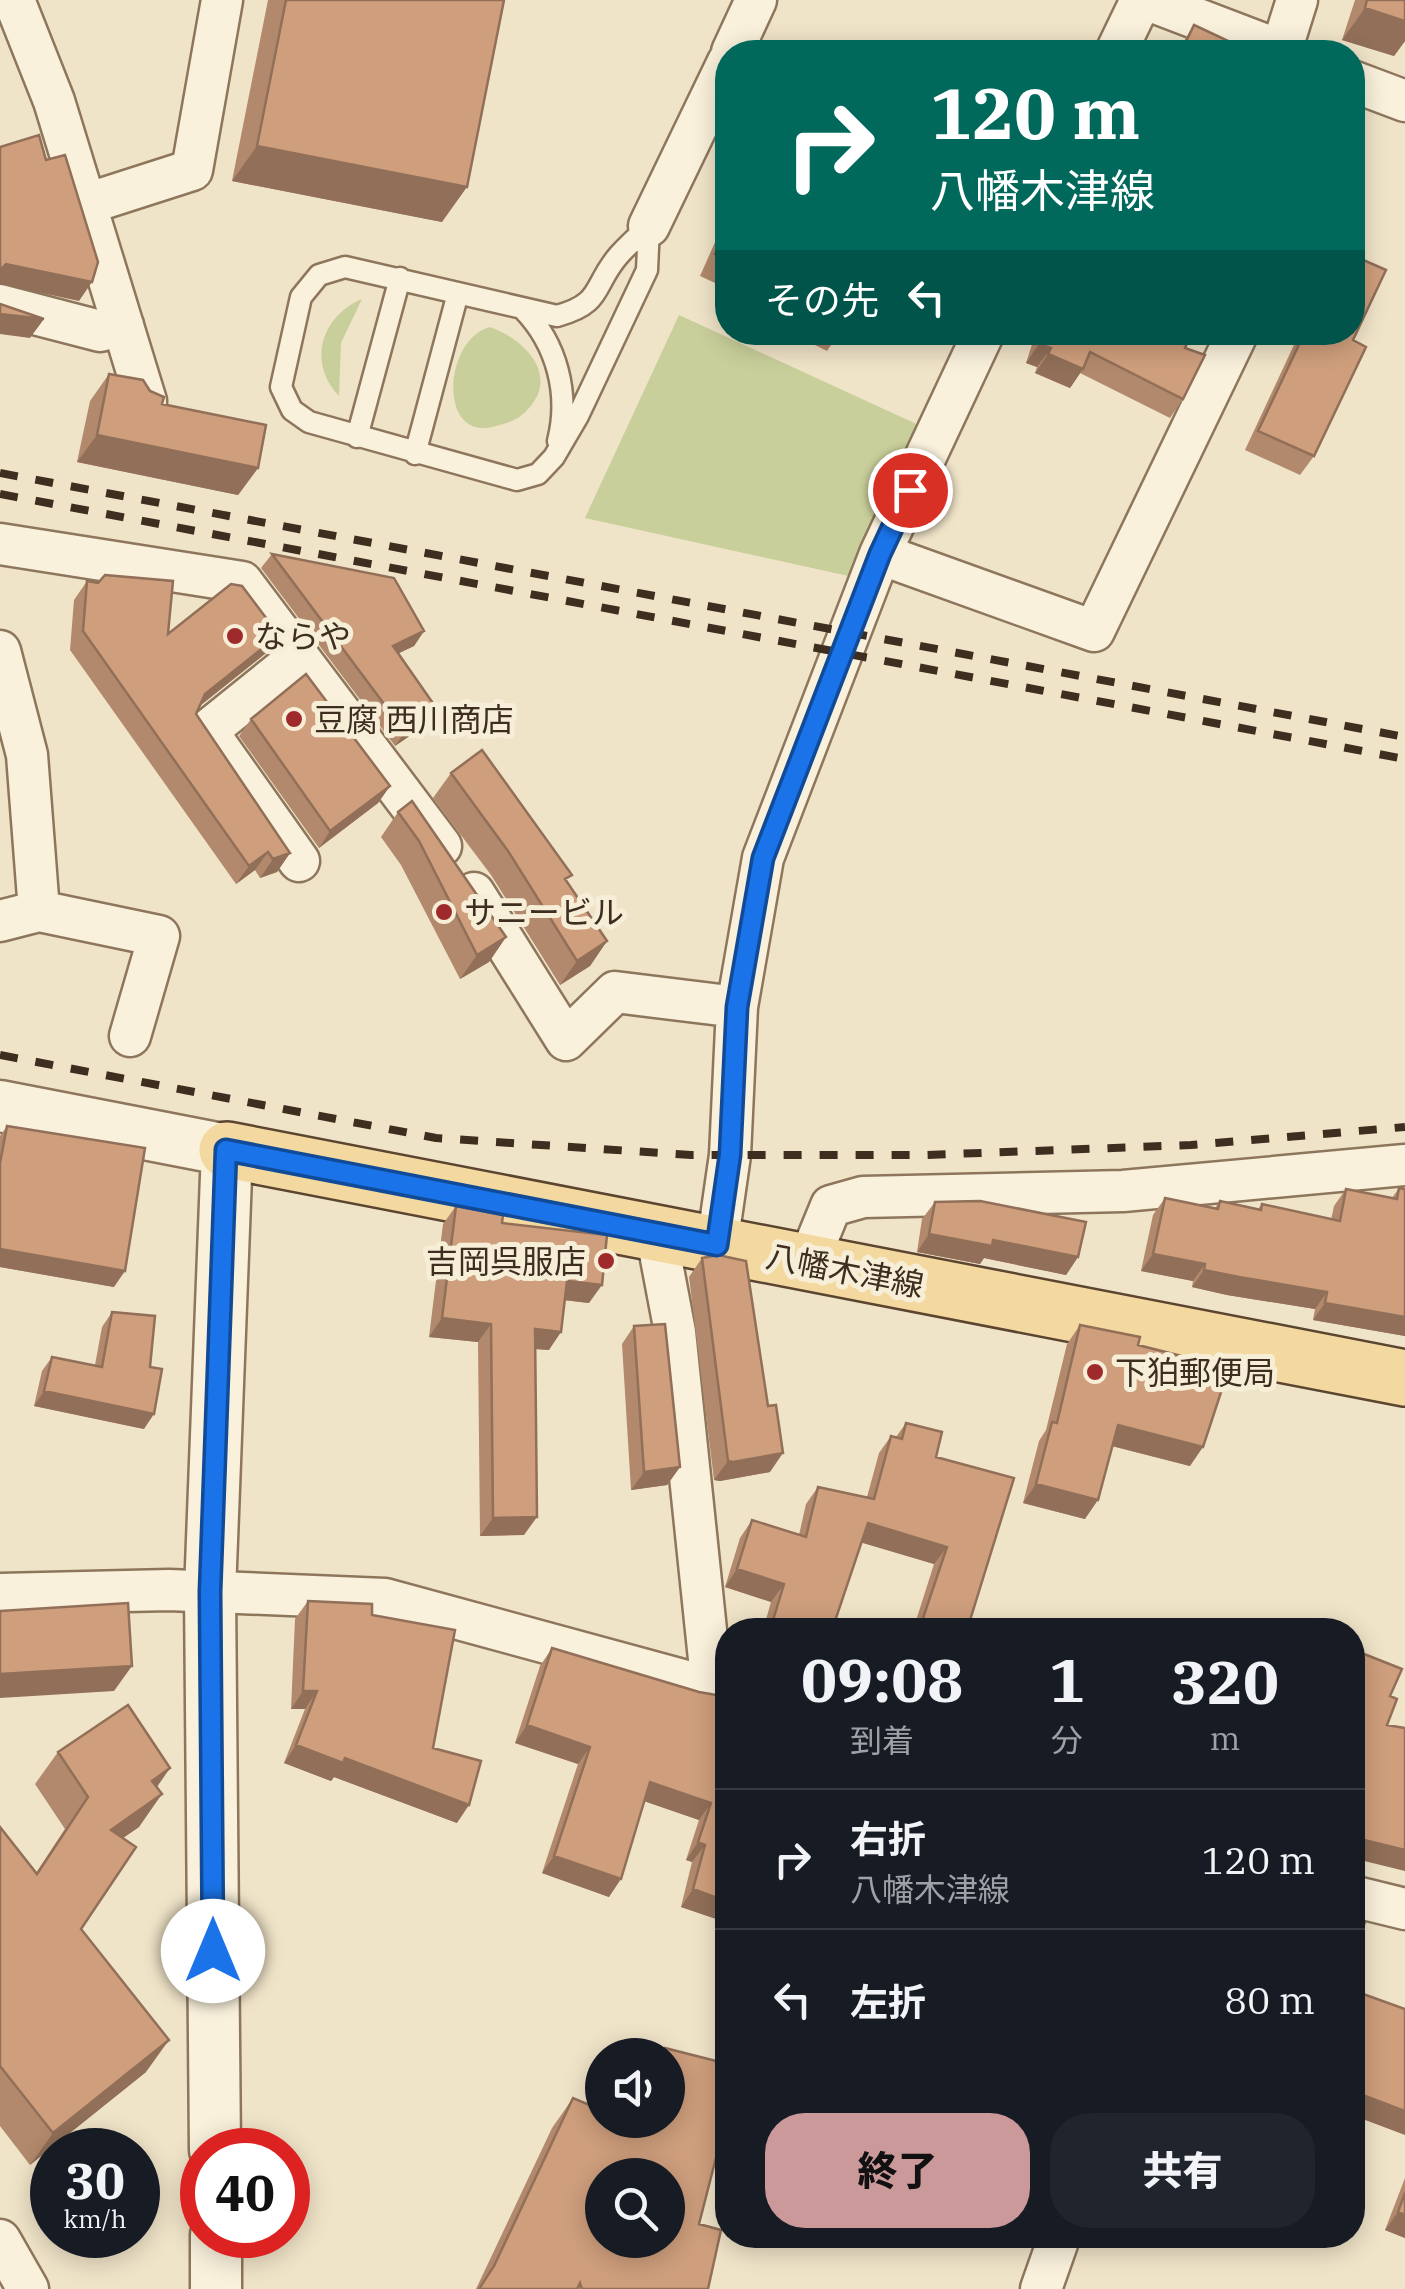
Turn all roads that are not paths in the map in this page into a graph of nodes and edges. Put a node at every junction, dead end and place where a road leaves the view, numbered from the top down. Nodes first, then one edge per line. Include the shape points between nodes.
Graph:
1 (14, 0) edge
2 (222, 0) edge
3 (756, 0) edge
4 (1144, 0) edge
5 (1297, 0) edge
6 (738, 40) edge
7 (1122, 40) edge
8 (1250, 40) edge
9 (1285, 40) edge
10 (715, 89) edge
11 (1365, 90) edge
12 (1405, 101) edge
13 (83, 205) junction
14 (649, 226) junction
15 (400, 278) junction
16 (458, 293) junction
17 (0, 305) edge
18 (523, 309) junction
19 (123, 325) junction
20 (978, 345) edge
21 (1232, 345) edge
22 (146, 400) edge
23 (357, 437) junction
24 (416, 454) junction
25 (554, 457) junction
26 (0, 544) edge
27 (880, 554) junction
28 (0, 651) edge
29 (299, 657) junction
30 (300, 861) dead end
31 (39, 911) junction
32 (0, 921) edge
33 (737, 1007) junction
34 (130, 1036) dead end
35 (0, 1106) edge
36 (226, 1150) junction
37 (1405, 1165) edge
38 (656, 1232) junction
39 (717, 1245) junction
40 (808, 1262) junction
41 (1405, 1378) edge
42 (210, 1592) junction
43 (0, 1594) edge
44 (715, 1651) edge
45 (715, 1690) edge
46 (1365, 1899) edge
47 (1405, 1908) edge
48 (215, 2128) edge
49 (0, 2240) edge
50 (1056, 2248) edge
51 (216, 2258) edge
52 (28, 2289) edge
53 (216, 2289) edge
54 (1042, 2289) edge

1 - 13 street via 54,102
2 - 13 street via 192,170
3 - 6 street
4 - 7 street
4 - 8 street
5 - 9 street
10 - 14 street
11 - 12 street
13 - 19 street
14 - 18 lane via 616,258 582,309 558,316
14 - 25 lane via 647,270
15 - 16 lane
15 - 23 lane
15 - 23 lane via 345,267 318,275 301,297 285,356 281,387 292,410
16 - 18 lane
16 - 24 lane
17 - 19 street via 100,331
18 - 25 lane via 551,349 562,386 563,422
19 - 22 street
20 - 27 street
21 - 27 street via 1094,631
23 - 24 lane
24 - 25 lane via 517,480 538,474
26 - 29 street via 242,582
27 - 33 street via 763,858
28 - 31 street via 27,754
29 - 30 street via 207,731
29 - 33 street via 471,888 566,1040 615,992
31 - 32 street
31 - 34 street via 159,936
33 - 39 street via 730,1155
35 - 36 street
36 - 38 main road, 八幡木津線
36 - 42 street
37 - 40 street via 1123,1192 863,1197 831,1206
38 - 39 main road, 八幡木津線
38 - 44 street
39 - 40 main road, 八幡木津線
40 - 41 main road, 八幡木津線
42 - 43 street
42 - 45 street via 385,1599
42 - 48 street
46 - 47 street
49 - 52 street
50 - 54 street
51 - 53 street

